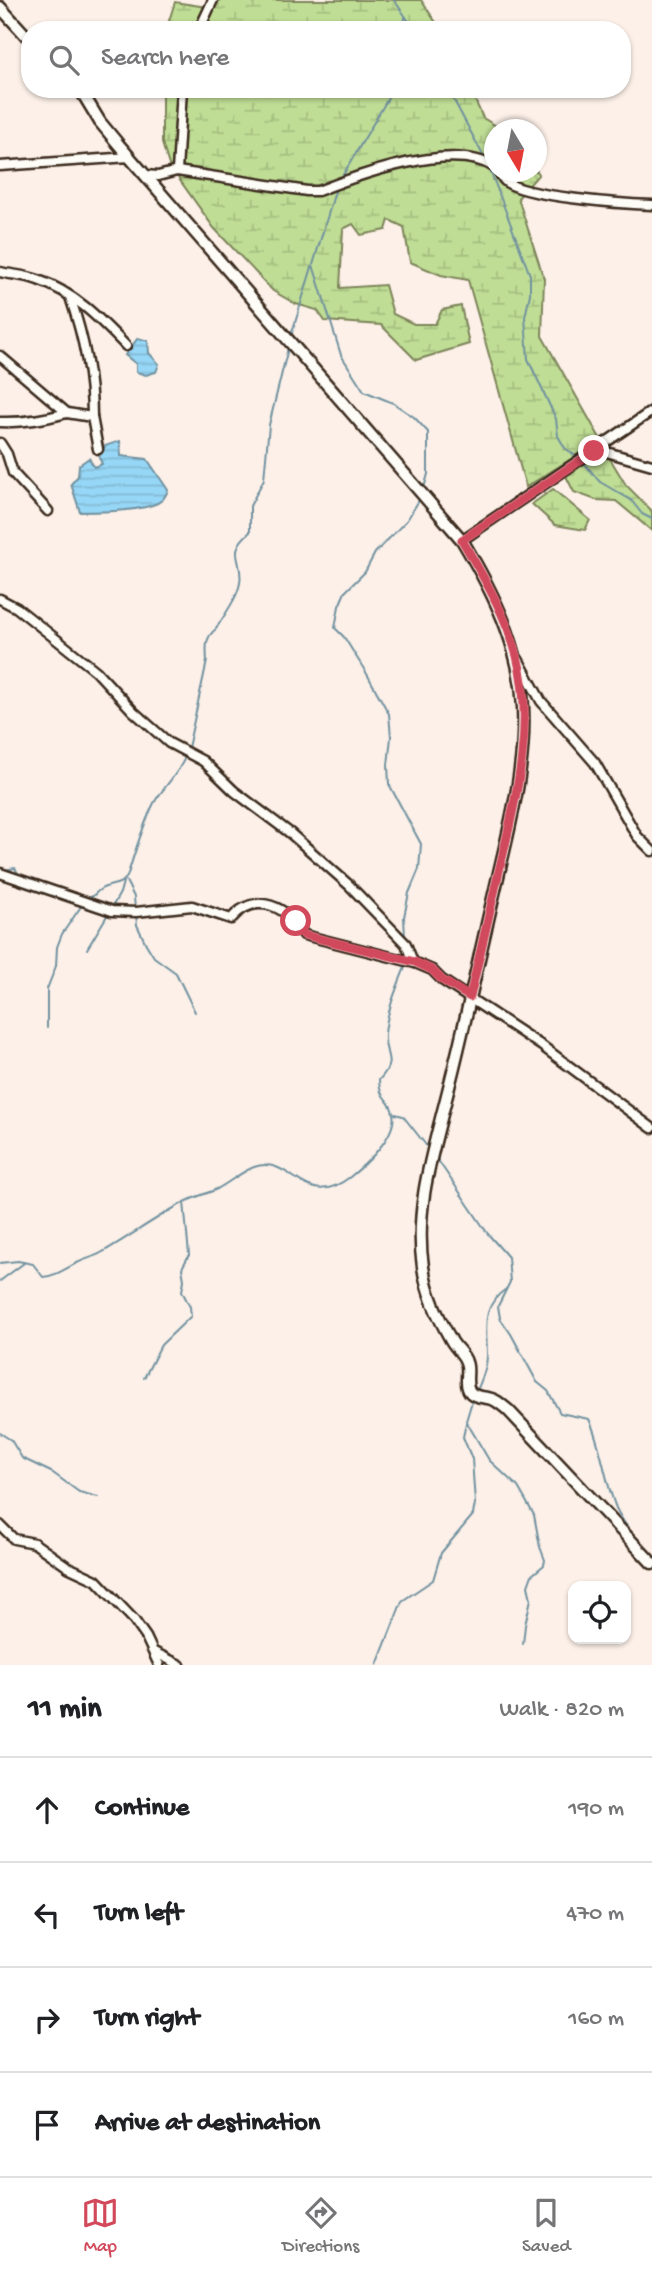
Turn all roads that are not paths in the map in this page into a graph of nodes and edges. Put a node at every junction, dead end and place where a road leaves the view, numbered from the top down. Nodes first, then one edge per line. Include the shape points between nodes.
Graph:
1 (213, 0) edge
2 (0, 7) edge
3 (203, 21) edge
4 (21, 30) edge
5 (85, 98) edge
6 (182, 98) edge
7 (130, 157) junction
8 (484, 162) edge
9 (0, 166) edge
10 (177, 171) junction
11 (145, 175) junction
12 (505, 182) edge
13 (652, 205) edge
14 (0, 272) edge
15 (69, 295) junction
16 (126, 346) dead end
17 (0, 356) edge
18 (652, 411) edge
19 (68, 412) junction
20 (92, 416) junction
21 (0, 422) edge
22 (0, 443) edge
23 (98, 449) dead end
24 (594, 451) junction
25 (652, 465) edge
26 (48, 511) dead end
27 (462, 540) junction
28 (0, 599) edge
29 (517, 656) junction
30 (652, 851) edge
31 (0, 873) edge
32 (415, 962) junction
33 (470, 997) junction
34 (652, 1128) edge
35 (0, 1525) edge
36 (652, 1563) edge
37 (154, 1652) junction
38 (159, 1665) edge
39 (180, 1665) edge

1 - 3 street
2 - 4 street
5 - 7 street
6 - 10 street
7 - 9 street
7 - 11 street
8 - 10 street via 444,156 393,166 318,191
10 - 11 street
11 - 27 street
12 - 13 street via 531,191
14 - 15 street via 36,278
15 - 16 street
15 - 20 street via 81,329 92,388
17 - 19 street
18 - 24 street
19 - 20 street
19 - 21 street via 41,421
20 - 23 street
22 - 26 street via 13,472
24 - 25 street
24 - 27 street
27 - 29 street via 489,586
28 - 32 street via 96,671 169,743 203,761 300,841 406,944
29 - 30 street via 541,701 595,763 637,836
29 - 33 street via 523,751
31 - 32 street via 112,911 192,906 231,919 245,906 258,904 285,911 304,935
32 - 33 street
33 - 34 street
33 - 36 street via 429,1162 421,1225 422,1266 431,1303 467,1363 471,1392 494,1399 508,1410
35 - 37 street via 14,1539 34,1543 96,1580 134,1620
37 - 38 street
37 - 39 street

